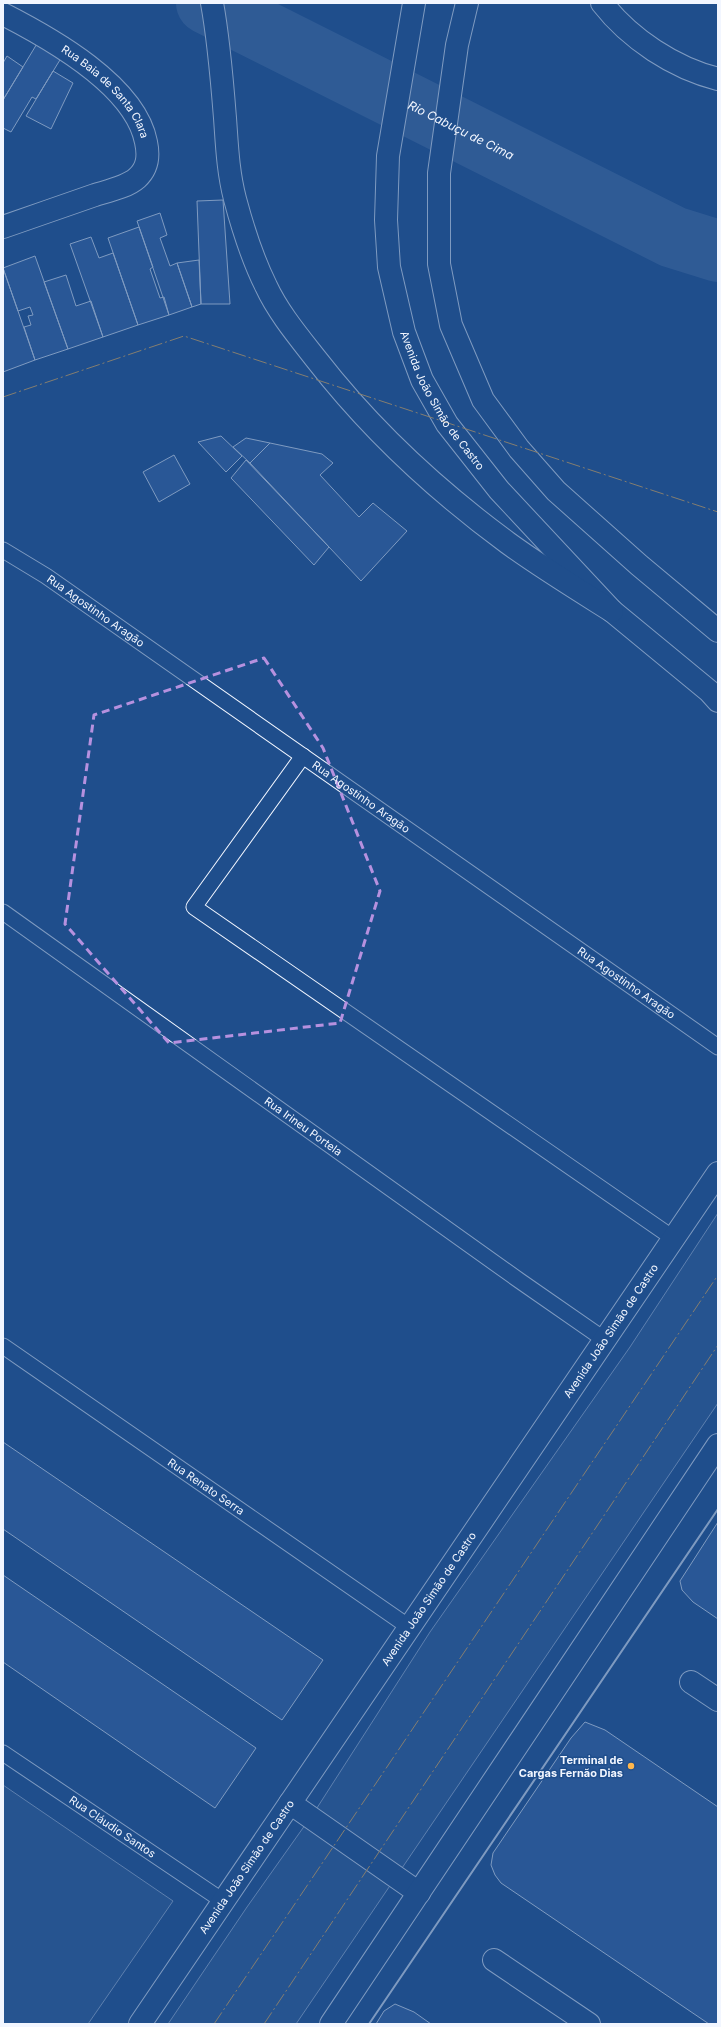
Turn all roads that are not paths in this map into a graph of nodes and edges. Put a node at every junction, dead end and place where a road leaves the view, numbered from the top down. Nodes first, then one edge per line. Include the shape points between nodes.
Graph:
1 (212, 3) edge
2 (467, 3) edge
3 (602, 3) edge
4 (412, 9) edge
5 (3, 14) edge
6 (718, 79) edge
7 (3, 227) edge
8 (3, 550) edge
9 (612, 611) junction
10 (718, 631) edge
11 (718, 702) edge
12 (303, 756) junction
13 (3, 912) edge
14 (718, 1047) edge
15 (718, 1173) edge
16 (673, 1238) junction
17 (605, 1340) junction
18 (3, 1346) edge
19 (718, 1445) edge
20 (409, 1627) junction
21 (692, 1682) dead end
22 (718, 1700) edge
23 (3, 1752) edge
24 (290, 1803) junction
25 (419, 1893) junction
26 (223, 1901) junction
27 (494, 1960) dead end
28 (140, 2024) edge
29 (331, 2024) edge
30 (589, 2024) edge

1 - 9 main road via 225,117 227,162 234,197 251,254 266,288 292,328 332,380 395,449 438,488 509,544
2 - 10 main road via 457,45 440,174 439,264 451,325 483,400 519,449 556,491
3 - 6 main road via 653,50 702,75
4 - 9 main road, Avenida João Simão de Castro via 388,156 386,220 389,267 404,332 422,380 447,424 499,490
5 - 7 main road, Rua Baia de Santa Clara via 42,34 94,71 116,91 140,124 149,154 145,168 136,179
8 - 12 lane, Rua Agostinho Aragão via 46,576
9 - 11 main road, Avenida João Simão de Castro via 709,691
12 - 14 lane, Rua Agostinho Aragão
12 - 16 lane via 194,907
13 - 17 lane, Rua Irineu Portela
15 - 16 main road, Avenida João Simão de Castro
16 - 17 main road, Avenida João Simão de Castro
17 - 20 main road, Avenida João Simão de Castro
18 - 20 lane, Rua Renato Serra
19 - 25 main road
20 - 24 main road, Avenida João Simão de Castro
21 - 22 main road
23 - 26 lane, Rua Cláudio Santos
24 - 25 main road
24 - 26 main road, Avenida João Simão de Castro
25 - 29 main road
26 - 28 main road, Avenida João Simão de Castro
27 - 30 main road

